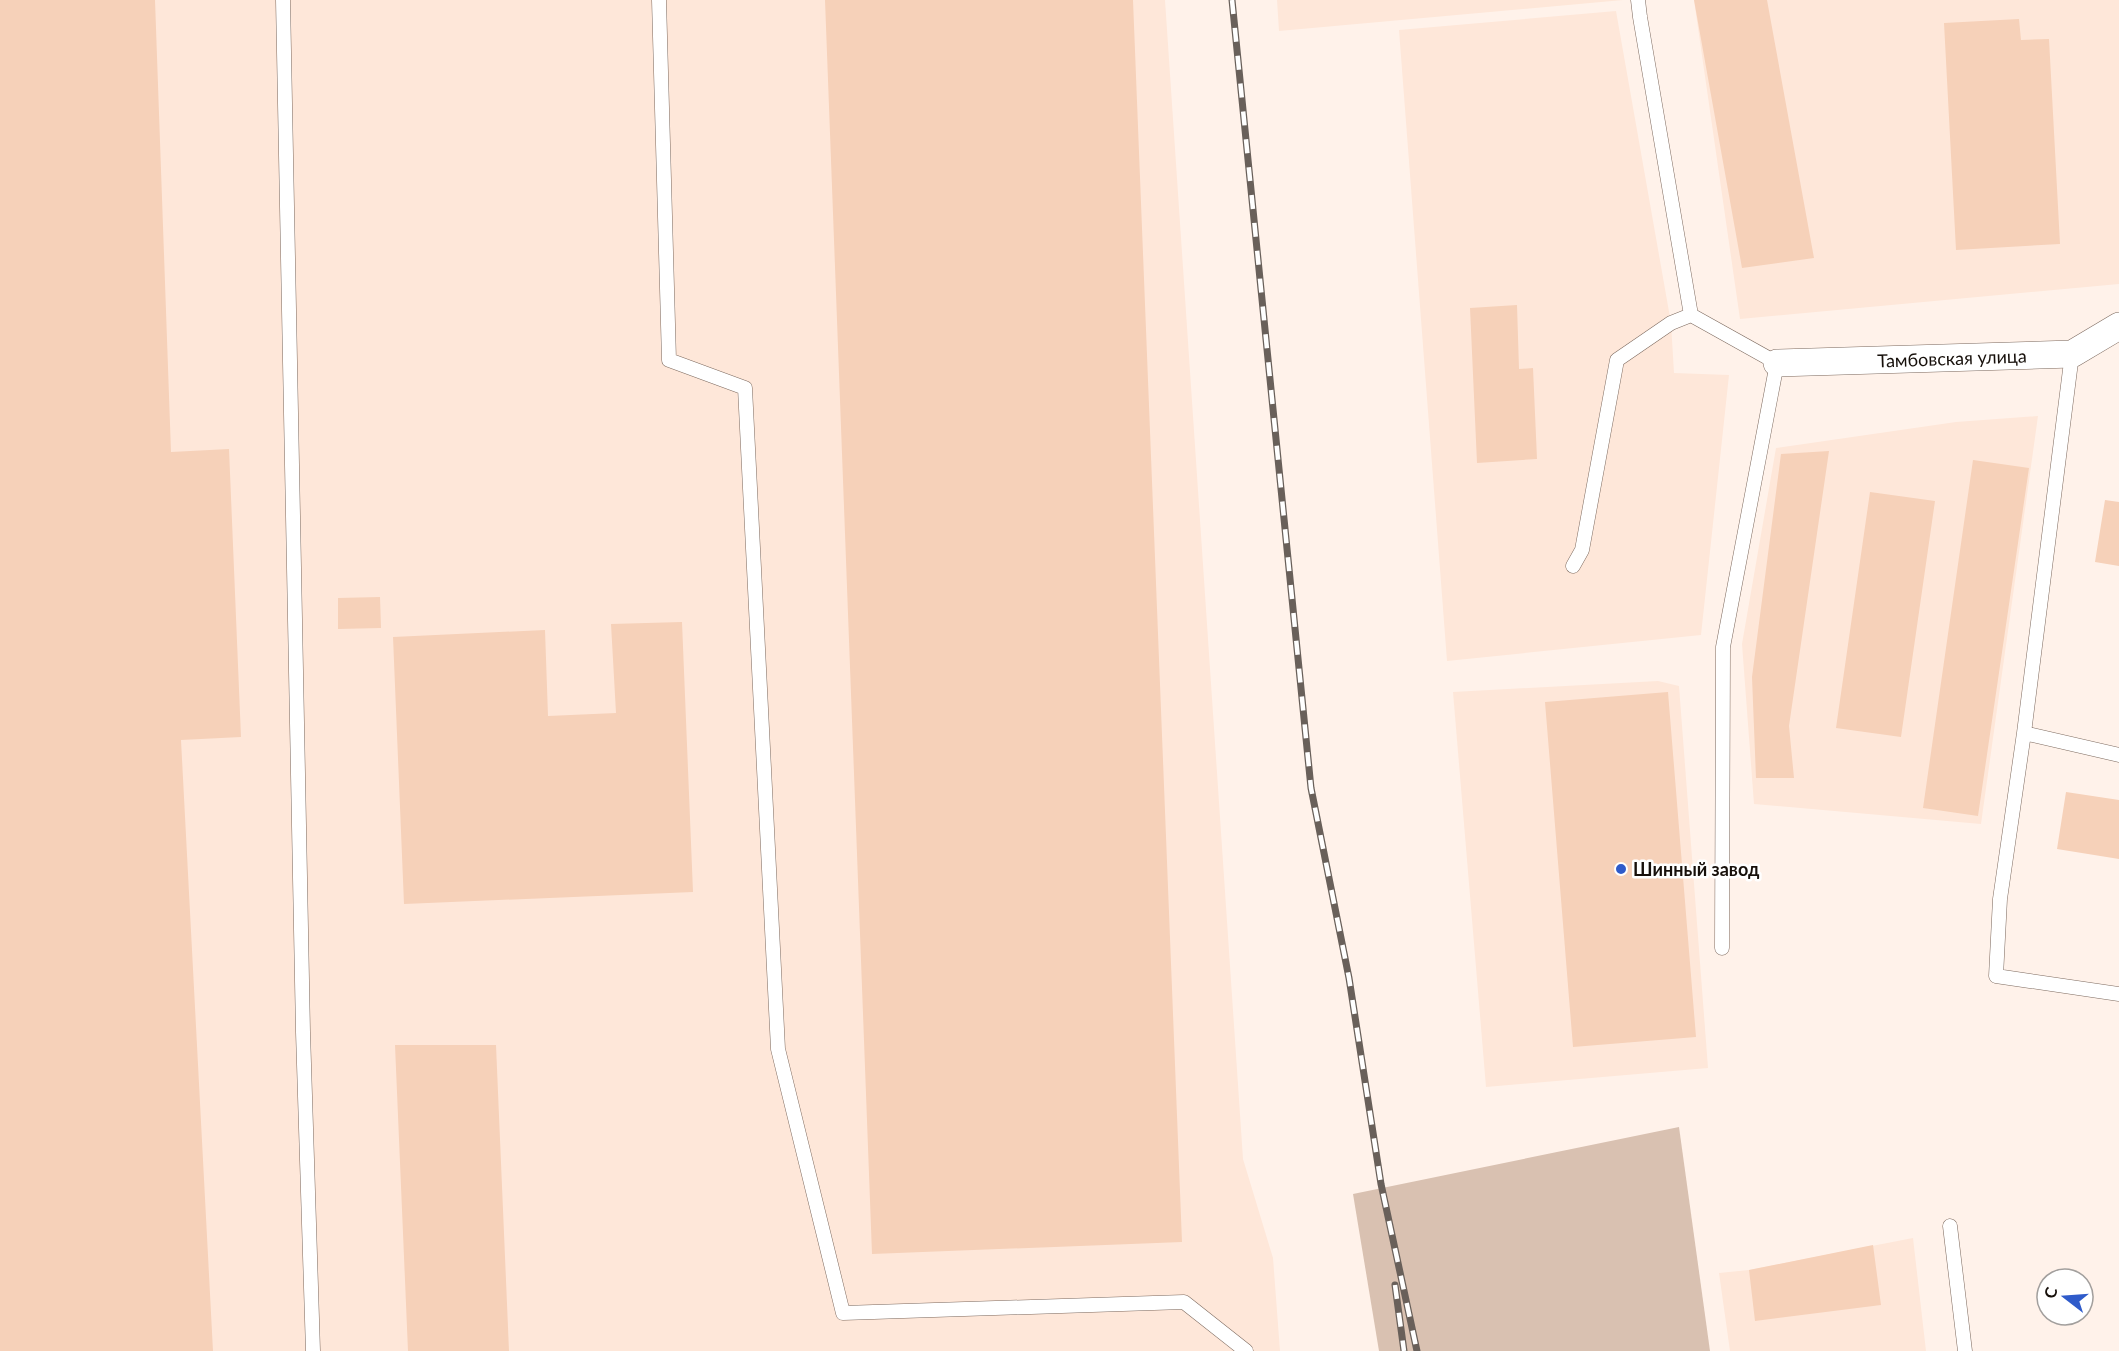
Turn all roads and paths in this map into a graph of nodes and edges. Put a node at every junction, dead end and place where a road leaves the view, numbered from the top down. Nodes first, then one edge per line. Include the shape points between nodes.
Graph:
1 (283, 0) edge
2 (659, 0) edge
3 (1638, 0) edge
4 (1691, 315) junction
5 (2119, 326) edge
6 (2072, 354) junction
7 (1777, 363) junction
8 (1573, 566) dead end
9 (2024, 733) junction
10 (2119, 755) edge
11 (1722, 948) dead end
12 (2119, 994) edge
13 (1950, 1226) dead end
14 (313, 1351) edge
15 (1246, 1351) edge
16 (1965, 1351) edge

1 - 14 lane
2 - 15 lane via 669,360 745,388 778,1049 843,1313 1184,1302
3 - 4 lane
4 - 7 lane
4 - 8 lane via 1671,323 1617,360 1582,550
5 - 6 street, Тамбовская улица
6 - 7 street, Тамбовская улица
6 - 9 lane
7 - 11 lane via 1723,647
9 - 10 lane
9 - 12 lane via 2000,898 1996,976
13 - 16 lane

